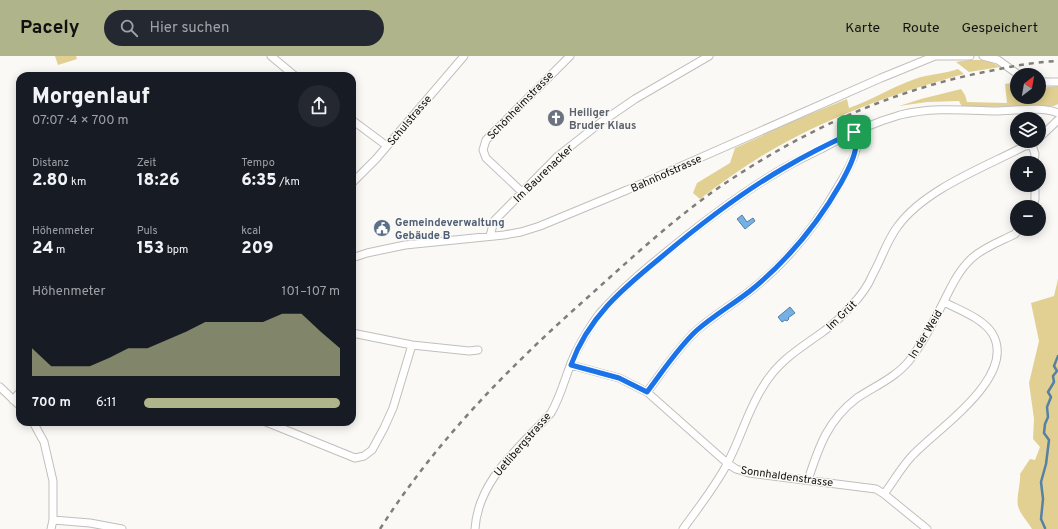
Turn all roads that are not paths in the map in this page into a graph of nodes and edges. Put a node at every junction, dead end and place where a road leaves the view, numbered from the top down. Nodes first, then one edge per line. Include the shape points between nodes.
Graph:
1 (271, 56) edge
2 (464, 56) edge
3 (570, 56) edge
4 (709, 56) edge
5 (935, 56) edge
6 (970, 56) edge
7 (983, 56) edge
8 (1010, 69) edge
9 (290, 72) edge
10 (1046, 82) edge
11 (1058, 82) edge
12 (1058, 113) edge
13 (1058, 120) edge
14 (356, 123) edge
15 (1046, 131) edge
16 (854, 132) junction
17 (387, 146) junction
18 (1021, 148) edge
19 (356, 179) edge
20 (522, 192) junction
21 (490, 236) junction
22 (1011, 236) edge
23 (356, 257) edge
24 (944, 302) junction
25 (356, 334) edge
26 (412, 345) junction
27 (478, 350) dead end
28 (571, 365) junction
29 (0, 387) edge
30 (647, 392) junction
31 (3, 395) edge
32 (16, 397) edge
33 (14, 400) joint
34 (35, 426) edge
35 (276, 426) edge
36 (728, 463) junction
37 (808, 480) junction
38 (884, 494) junction
39 (53, 520) junction
40 (51, 529) edge
41 (122, 529) edge
42 (474, 529) edge
43 (683, 529) edge
44 (927, 529) edge

1 - 9 street
2 - 17 street, Schulstrasse
3 - 20 street, Schönheimstrasse via 490,135 483,146 486,158
4 - 20 street, Im Baurenacker via 635,99 600,123 558,156
5 - 6 street, Bahnhofstrasse
5 - 21 street, Bahnhofstrasse via 548,223 521,232
7 - 8 street via 998,60
10 - 11 street
12 - 16 street, Uetlibergstrasse via 958,109 919,112 901,115
13 - 15 street
14 - 17 street
16 - 28 street, Uetlibergstrasse via 785,167 748,191 668,251 613,299 600,314 585,335
16 - 30 street via 857,142 851,162 832,198 808,233 772,272 697,331 677,351
17 - 19 street, Schulstrasse
18 - 36 street, Im Grüt via 940,190 923,200 905,216 893,233 867,286 852,306 826,330 789,355 772,373 757,396
20 - 21 street, Im Baurenacker via 494,220
21 - 23 street, Bahnhofstrasse via 405,245
22 - 24 street, In der Weid via 984,249 971,259 957,275
24 - 37 street, In der Weid via 921,344 903,368 845,408 830,425
24 - 38 street via 988,328 996,345 996,364 991,375 963,410 910,457
25 - 26 street
26 - 27 street
26 - 35 street via 393,408 372,450 364,456 355,458
28 - 30 street, Sonnhaldenstrasse via 619,378
28 - 42 street, Uetlibergstrasse via 550,412 494,474 476,516
29 - 31 street
30 - 36 street, Sonnhaldenstrasse
31 - 33 street
32 - 33 street
34 - 39 street via 44,442 52,481
36 - 37 street, Sonnhaldenstrasse via 749,473
36 - 43 street, Im Grüt
37 - 38 street, Sonnhaldenstrasse via 868,487
38 - 44 street, Sonnhaldenstrasse
39 - 40 street
39 - 41 street

